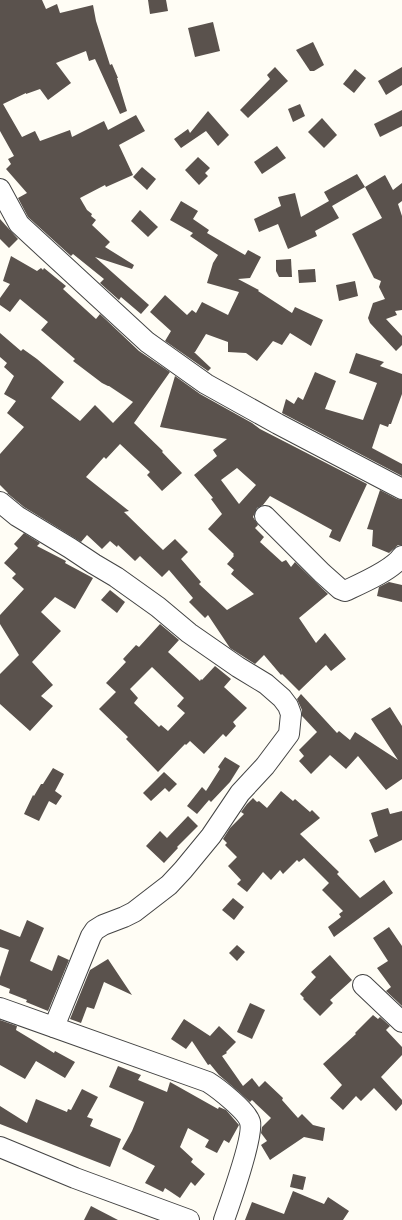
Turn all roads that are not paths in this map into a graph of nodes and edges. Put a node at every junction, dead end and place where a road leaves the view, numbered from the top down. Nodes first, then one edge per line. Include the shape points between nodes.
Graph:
1 (0, 189) edge
2 (402, 489) edge
3 (0, 502) edge
4 (265, 516) dead end
5 (402, 556) edge
6 (363, 985) dead end
7 (0, 1008) edge
8 (402, 1022) edge
9 (54, 1027) junction
10 (0, 1147) edge
11 (189, 1220) edge
12 (224, 1220) edge

1 - 2 street via 18,224 147,342 206,384
3 - 9 street via 17,516 116,577 189,633 266,684 282,698 292,714 288,734 183,870 169,885 134,912 95,930
4 - 5 street via 322,573 345,591 370,580 394,565
6 - 8 street
7 - 9 street
9 - 12 street via 208,1082 241,1110 250,1122 249,1139
10 - 11 street

